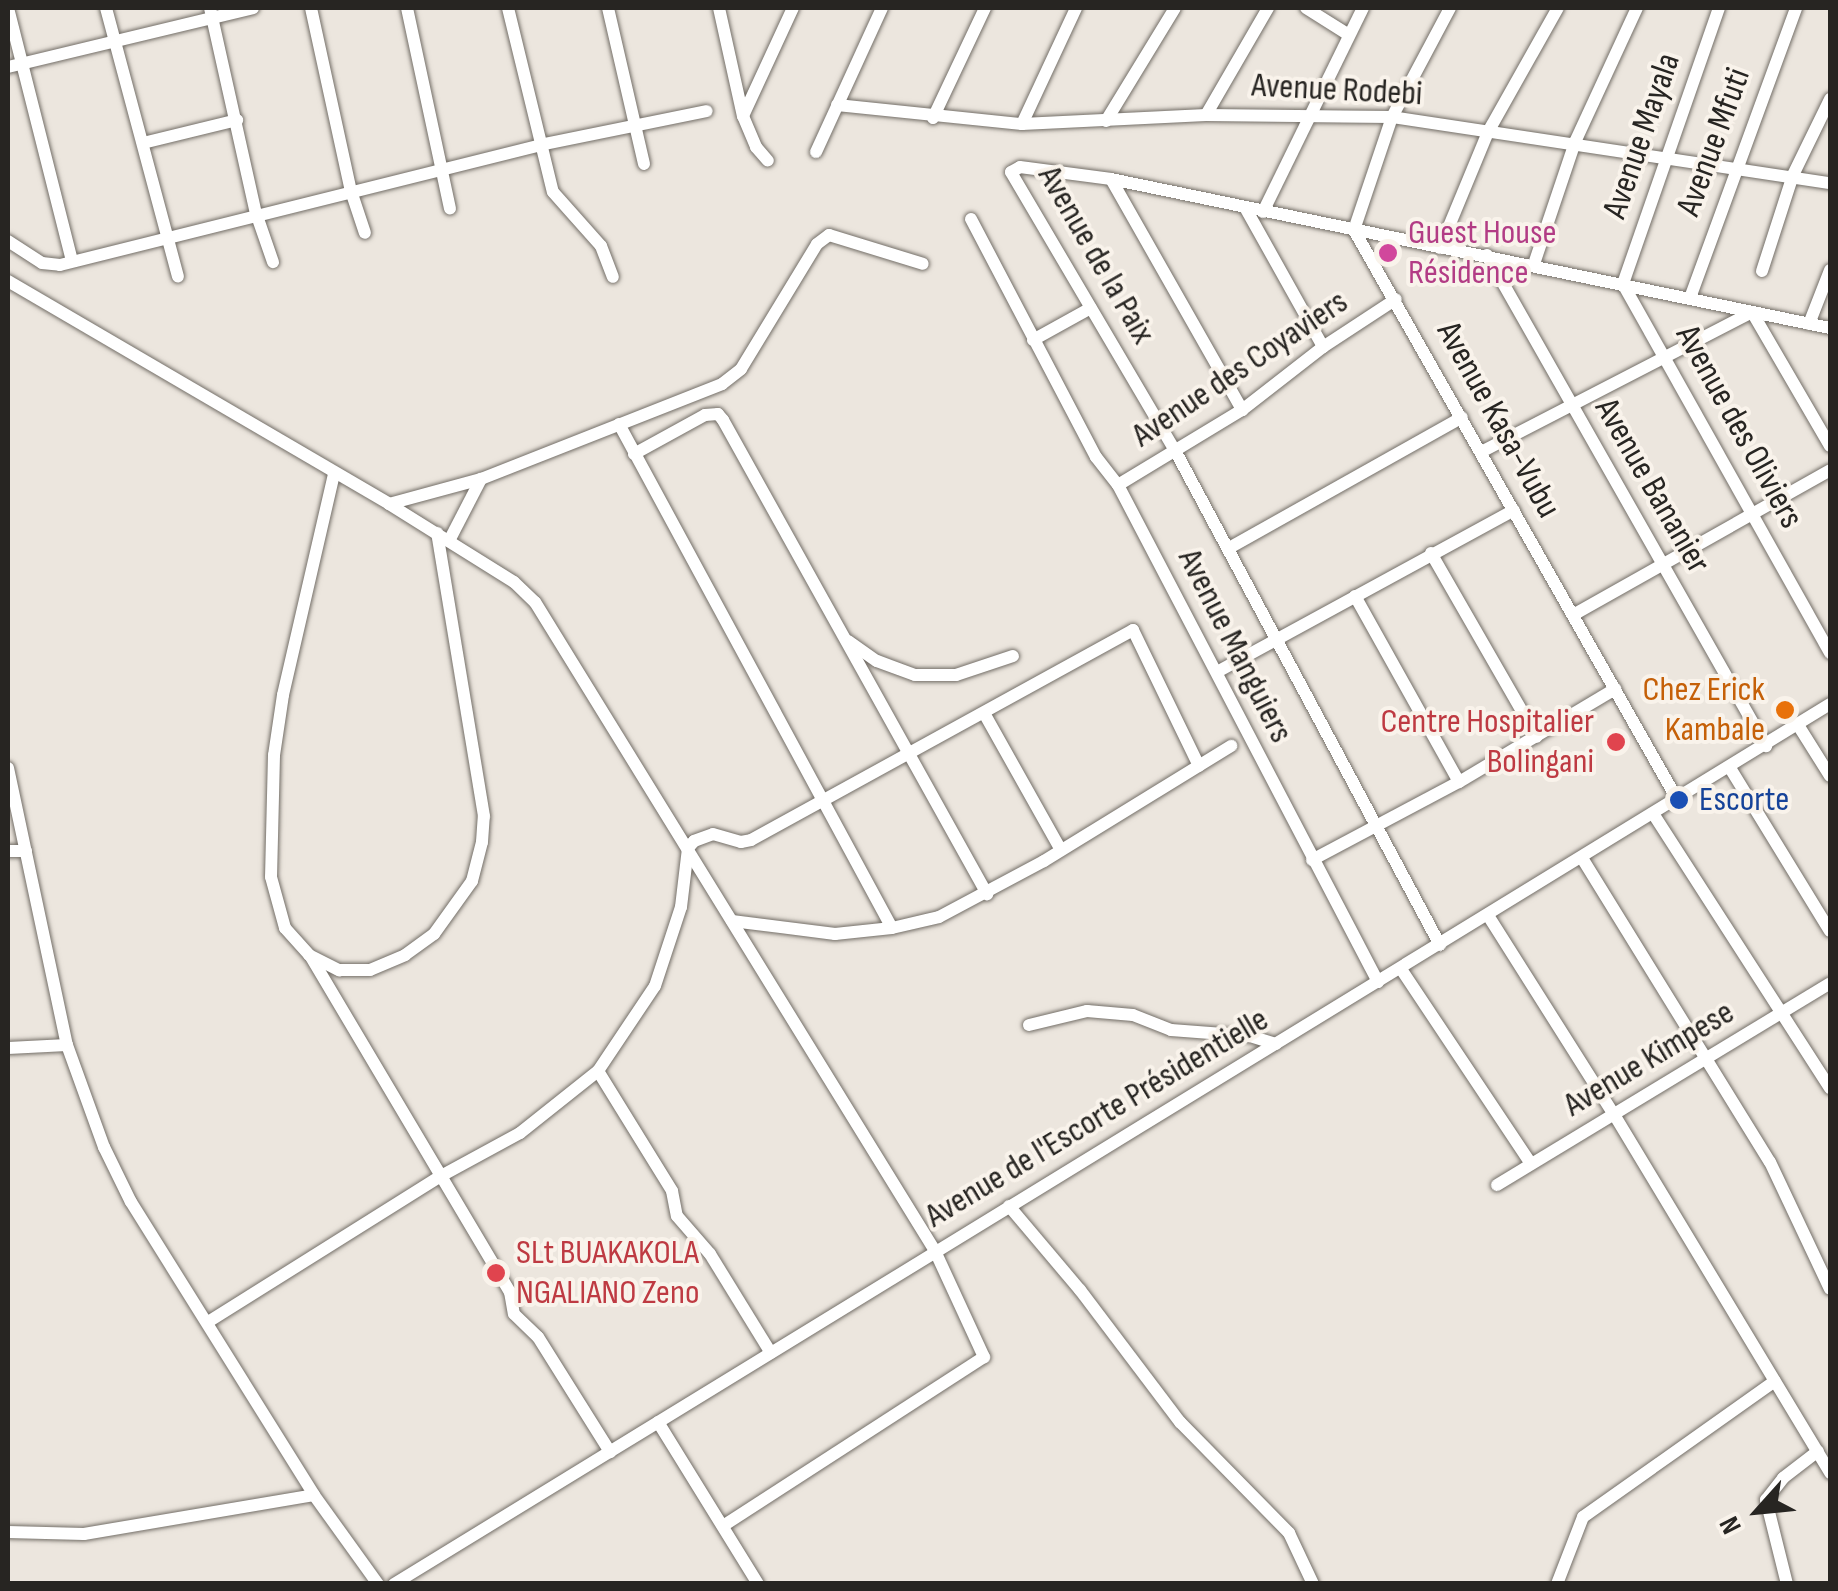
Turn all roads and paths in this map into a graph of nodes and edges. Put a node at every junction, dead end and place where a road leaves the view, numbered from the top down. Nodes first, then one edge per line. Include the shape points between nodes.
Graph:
1 (8, 8) edge
2 (106, 8) edge
3 (253, 8) edge
4 (312, 8) edge
5 (407, 8) edge
6 (508, 8) edge
7 (608, 8) edge
8 (719, 8) edge
9 (793, 8) edge
10 (882, 8) edge
11 (985, 8) edge
12 (1076, 8) edge
13 (1175, 8) edge
14 (1268, 8) edge
15 (1306, 8) edge
16 (1363, 8) edge
17 (1450, 8) edge
18 (1558, 8) edge
19 (1637, 8) edge
20 (1702, 8) edge
21 (1796, 8) edge
22 (1718, 11) edge
23 (212, 12) edge
24 (1350, 35) junction
25 (116, 43) junction
26 (22, 64) junction
27 (8, 67) edge
28 (1830, 99) edge
29 (837, 105) junction
30 (707, 111) dead end
31 (1313, 114) junction
32 (1206, 115) junction
33 (742, 116) junction
34 (1392, 117) junction
35 (933, 118) junction
36 (237, 120) junction
37 (1106, 121) junction
38 (1022, 124) junction
39 (635, 126) junction
40 (1488, 132) junction
41 (1575, 142) junction
42 (143, 144) junction
43 (540, 145) junction
44 (816, 152) dead end
45 (1666, 156) junction
46 (768, 161) dead end
47 (644, 164) dead end
48 (1735, 166) junction
49 (444, 172) junction
50 (1793, 175) junction
51 (1112, 178) junction
52 (1830, 182) edge
53 (351, 191) junction
54 (450, 208) dead end
55 (1246, 209) junction
56 (1263, 212) junction
57 (256, 213) junction
58 (971, 219) dead end
59 (1354, 230) junction
60 (364, 233) dead end
61 (166, 236) junction
62 (8, 241) edge
63 (1440, 248) junction
64 (1487, 256) junction
65 (72, 261) junction
66 (273, 262) dead end
67 (923, 264) dead end
68 (1534, 264) junction
69 (1830, 270) edge
70 (1762, 271) dead end
71 (178, 276) dead end
72 (614, 277) dead end
73 (8, 280) edge
74 (1623, 284) junction
75 (1690, 298) junction
76 (1396, 299) junction
77 (1091, 308) junction
78 (1752, 312) junction
79 (1808, 324) junction
80 (1830, 328) edge
81 (1033, 340) junction
82 (1323, 347) junction
83 (1665, 355) junction
84 (1570, 402) junction
85 (1242, 410) junction
86 (1462, 416) junction
87 (618, 424) junction
88 (1830, 446) edge
89 (1482, 451) junction
90 (634, 454) junction
91 (1177, 454) junction
92 (1830, 470) edge
93 (334, 474) junction
94 (481, 479) junction
95 (1118, 486) junction
96 (389, 504) junction
97 (1514, 510) junction
98 (1753, 514) junction
99 (443, 537) junction
100 (1230, 548) junction
101 (1431, 553) junction
102 (1663, 566) junction
103 (1355, 596) junction
104 (1573, 614) junction
105 (842, 636) junction
106 (1275, 639) junction
107 (1830, 653) edge
108 (1013, 656) dead end
109 (1217, 672) junction
110 (1615, 689) junction
111 (1830, 704) edge
112 (984, 713) junction
113 (1798, 725) junction
114 (1537, 737) junction
115 (1231, 746) dead end
116 (1766, 746) junction
117 (908, 755) junction
118 (1199, 766) junction
119 (8, 768) edge
120 (1730, 768) junction
121 (1830, 776) edge
122 (1459, 782) junction
123 (826, 799) junction
124 (1678, 799) junction
125 (1654, 815) junction
126 (1377, 826) junction
127 (688, 848) junction
128 (26, 850) junction
129 (1061, 850) junction
130 (8, 851) edge
131 (1582, 858) junction
132 (1312, 860) junction
133 (987, 894) junction
134 (1489, 917) junction
135 (732, 921) junction
136 (892, 928) junction
137 (1830, 931) edge
138 (1440, 945) junction
139 (310, 955) junction
140 (1402, 968) junction
141 (1378, 982) junction
142 (1830, 983) edge
143 (1783, 1014) junction
144 (1030, 1025) dead end
145 (1276, 1044) junction
146 (68, 1045) junction
147 (8, 1048) edge
148 (1710, 1058) junction
149 (598, 1072) junction
150 (1830, 1088) edge
151 (1615, 1116) junction
152 (1531, 1164) junction
153 (441, 1176) junction
154 (1496, 1184) dead end
155 (1009, 1206) junction
156 (935, 1250) junction
157 (1830, 1290) edge
158 (208, 1322) junction
159 (771, 1353) junction
160 (1775, 1381) junction
161 (658, 1422) junction
162 (610, 1452) junction
163 (1818, 1452) junction
164 (1830, 1473) edge
165 (314, 1494) junction
166 (723, 1526) junction
167 (8, 1532) edge
168 (378, 1584) edge
169 (394, 1584) edge
170 (758, 1584) edge
171 (1314, 1584) edge
172 (1557, 1584) edge
173 (1787, 1584) edge

1 - 26 street
2 - 25 street
3 - 23 street
4 - 53 street
5 - 49 street
6 - 43 street
7 - 39 street
8 - 33 street
9 - 33 street
10 - 29 street
11 - 35 street
12 - 38 street
13 - 37 street
14 - 32 street
15 - 24 street
16 - 24 street
17 - 34 street
18 - 40 street
19 - 41 street
20 - 22 street
21 - 48 street, Avenue Mfuti
22 - 45 street, Avenue Mayala
23 - 25 street
23 - 36 street
24 - 31 street
25 - 26 street
25 - 42 street
26 - 27 street
26 - 65 street
28 - 50 street
29 - 35 street, Avenue Rodebi
29 - 44 street
30 - 39 street
31 - 32 street, Avenue Rodebi
31 - 34 street, Avenue Rodebi
31 - 56 street
32 - 37 street, Avenue Rodebi
33 - 46 street
34 - 40 street, Avenue Rodebi
34 - 59 street
35 - 38 street, Avenue Rodebi
36 - 42 street
36 - 57 street
37 - 38 street, Avenue Rodebi
39 - 43 street
39 - 47 street
40 - 41 street, Avenue Rodebi
40 - 63 street
41 - 45 street, Avenue Rodebi
41 - 68 street
42 - 61 street
43 - 49 street
43 - 72 street via 553,192 601,246
45 - 48 street, Avenue Rodebi
45 - 74 street, Avenue Mayala
48 - 50 street, Avenue Rodebi
48 - 75 street, Avenue Mfuti
49 - 53 street
49 - 54 street
50 - 52 street, Avenue Rodebi
50 - 70 street
51 - 55 street, Avenue de la Paix
51 - 77 street, Avenue de la Paix via 1020,167 1011,172
51 - 85 street
53 - 57 street
53 - 60 street
55 - 56 street, Avenue de la Paix
55 - 82 street
56 - 59 street, Avenue de la Paix
57 - 61 street
57 - 66 street
58 - 81 street, Avenue Manguiers
59 - 63 street, Avenue de la Paix
59 - 76 street, Avenue Kasa-Vubu
61 - 65 street
61 - 71 street
62 - 65 street via 50,266
63 - 64 street, Avenue de la Paix
64 - 68 street, Avenue de la Paix
64 - 84 street, Avenue Bananier
67 - 87 street via 829,234 733,378
68 - 74 street, Avenue de la Paix
69 - 79 street
73 - 93 street
74 - 75 street, Avenue de la Paix
74 - 83 street, Avenue des Oliviers
75 - 78 street, Avenue de la Paix
76 - 82 street, Avenue des Coyaviers
76 - 86 street, Avenue Kasa-Vubu
77 - 81 street
77 - 91 street, Avenue de la Paix
78 - 79 street, Avenue de la Paix
78 - 83 street
78 - 88 street
79 - 80 street, Avenue de la Paix
81 - 95 street, Avenue Manguiers
82 - 85 street, Avenue des Coyaviers
83 - 84 street
83 - 98 street, Avenue des Oliviers
84 - 89 street
84 - 102 street, Avenue Bananier
85 - 91 street, Avenue des Coyaviers
86 - 89 street, Avenue Kasa-Vubu
86 - 100 street
87 - 90 street
87 - 94 street
89 - 97 street, Avenue Kasa-Vubu
90 - 105 street via 718,414
90 - 123 street
91 - 95 street, Avenue des Coyaviers
91 - 100 street, Avenue de la Paix
92 - 98 street
93 - 96 street
93 - 139 street via 274,755 271,877 284,928
94 - 96 street
94 - 99 street
95 - 109 street, Avenue Manguiers
96 - 99 street
97 - 101 street
97 - 104 street, Avenue Kasa-Vubu
98 - 102 street
98 - 107 street, Avenue des Oliviers
99 - 127 street via 535,602
99 - 139 street via 484,816 472,880 434,934 405,955 370,970 340,970
100 - 106 street, Avenue de la Paix
101 - 103 street
101 - 114 street
102 - 104 street
102 - 116 street, Avenue Bananier
103 - 106 street
103 - 122 street
104 - 110 street, Avenue Kasa-Vubu
105 - 108 street via 877,661 915,675 956,675
105 - 117 street
106 - 109 street
106 - 126 street, Avenue de la Paix
109 - 132 street, Avenue Manguiers
110 - 114 street
110 - 124 street, Avenue Kasa-Vubu
111 - 113 street, Avenue de l'Escorte Présidentielle
112 - 117 street
112 - 118 street via 1133,630
112 - 129 street
113 - 116 street, Avenue de l'Escorte Présidentielle
113 - 121 street
114 - 122 street
115 - 118 street
116 - 120 street, Avenue de l'Escorte Présidentielle
117 - 123 street
117 - 133 street
118 - 129 street
119 - 128 street
120 - 124 street, Avenue de l'Escorte Présidentielle
120 - 137 street
122 - 126 street
123 - 127 street via 751,840 713,834
123 - 136 street
124 - 125 street, Avenue de l'Escorte Présidentielle
125 - 131 street, Avenue de l'Escorte Présidentielle
125 - 143 street
126 - 132 street
126 - 138 street, Avenue de la Paix
127 - 135 street
127 - 149 street via 681,907 655,986
128 - 130 street
128 - 146 street
129 - 133 street
131 - 134 street, Avenue de l'Escorte Présidentielle
131 - 148 street
132 - 141 street, Avenue Manguiers
133 - 136 street via 952,912
134 - 138 street, Avenue de l'Escorte Présidentielle
134 - 151 street
135 - 136 street via 835,934
135 - 156 street
138 - 140 street, Avenue de l'Escorte Présidentielle
139 - 153 street
140 - 141 street, Avenue de l'Escorte Présidentielle
140 - 152 street
141 - 145 street, Avenue de l'Escorte Présidentielle
142 - 143 street, Avenue Kimpese
143 - 148 street, Avenue Kimpese
143 - 150 street
144 - 145 street via 1087,1011
145 - 155 street, Avenue de l'Escorte Présidentielle
146 - 147 street
146 - 158 street via 116,1174
148 - 151 street, Avenue Kimpese
148 - 157 street via 1770,1162
149 - 153 street via 532,1126
149 - 159 street via 672,1191 678,1216 710,1254
151 - 152 street, Avenue Kimpese
151 - 160 street
152 - 154 street, Avenue Kimpese
153 - 158 street
153 - 162 street via 510,1292 514,1314 538,1337
155 - 156 street, Avenue de l'Escorte Présidentielle
155 - 171 street via 1180,1422 1289,1533
156 - 159 street, Avenue de l'Escorte Présidentielle
156 - 166 street via 984,1357
158 - 165 street
159 - 161 street, Avenue de l'Escorte Présidentielle
160 - 163 street
160 - 172 street via 1582,1517
161 - 162 street, Avenue de l'Escorte Présidentielle
161 - 166 street
162 - 169 street, Avenue de l'Escorte Présidentielle
163 - 164 street
163 - 173 street via 1766,1500
165 - 167 street via 84,1534
165 - 168 street
166 - 170 street

